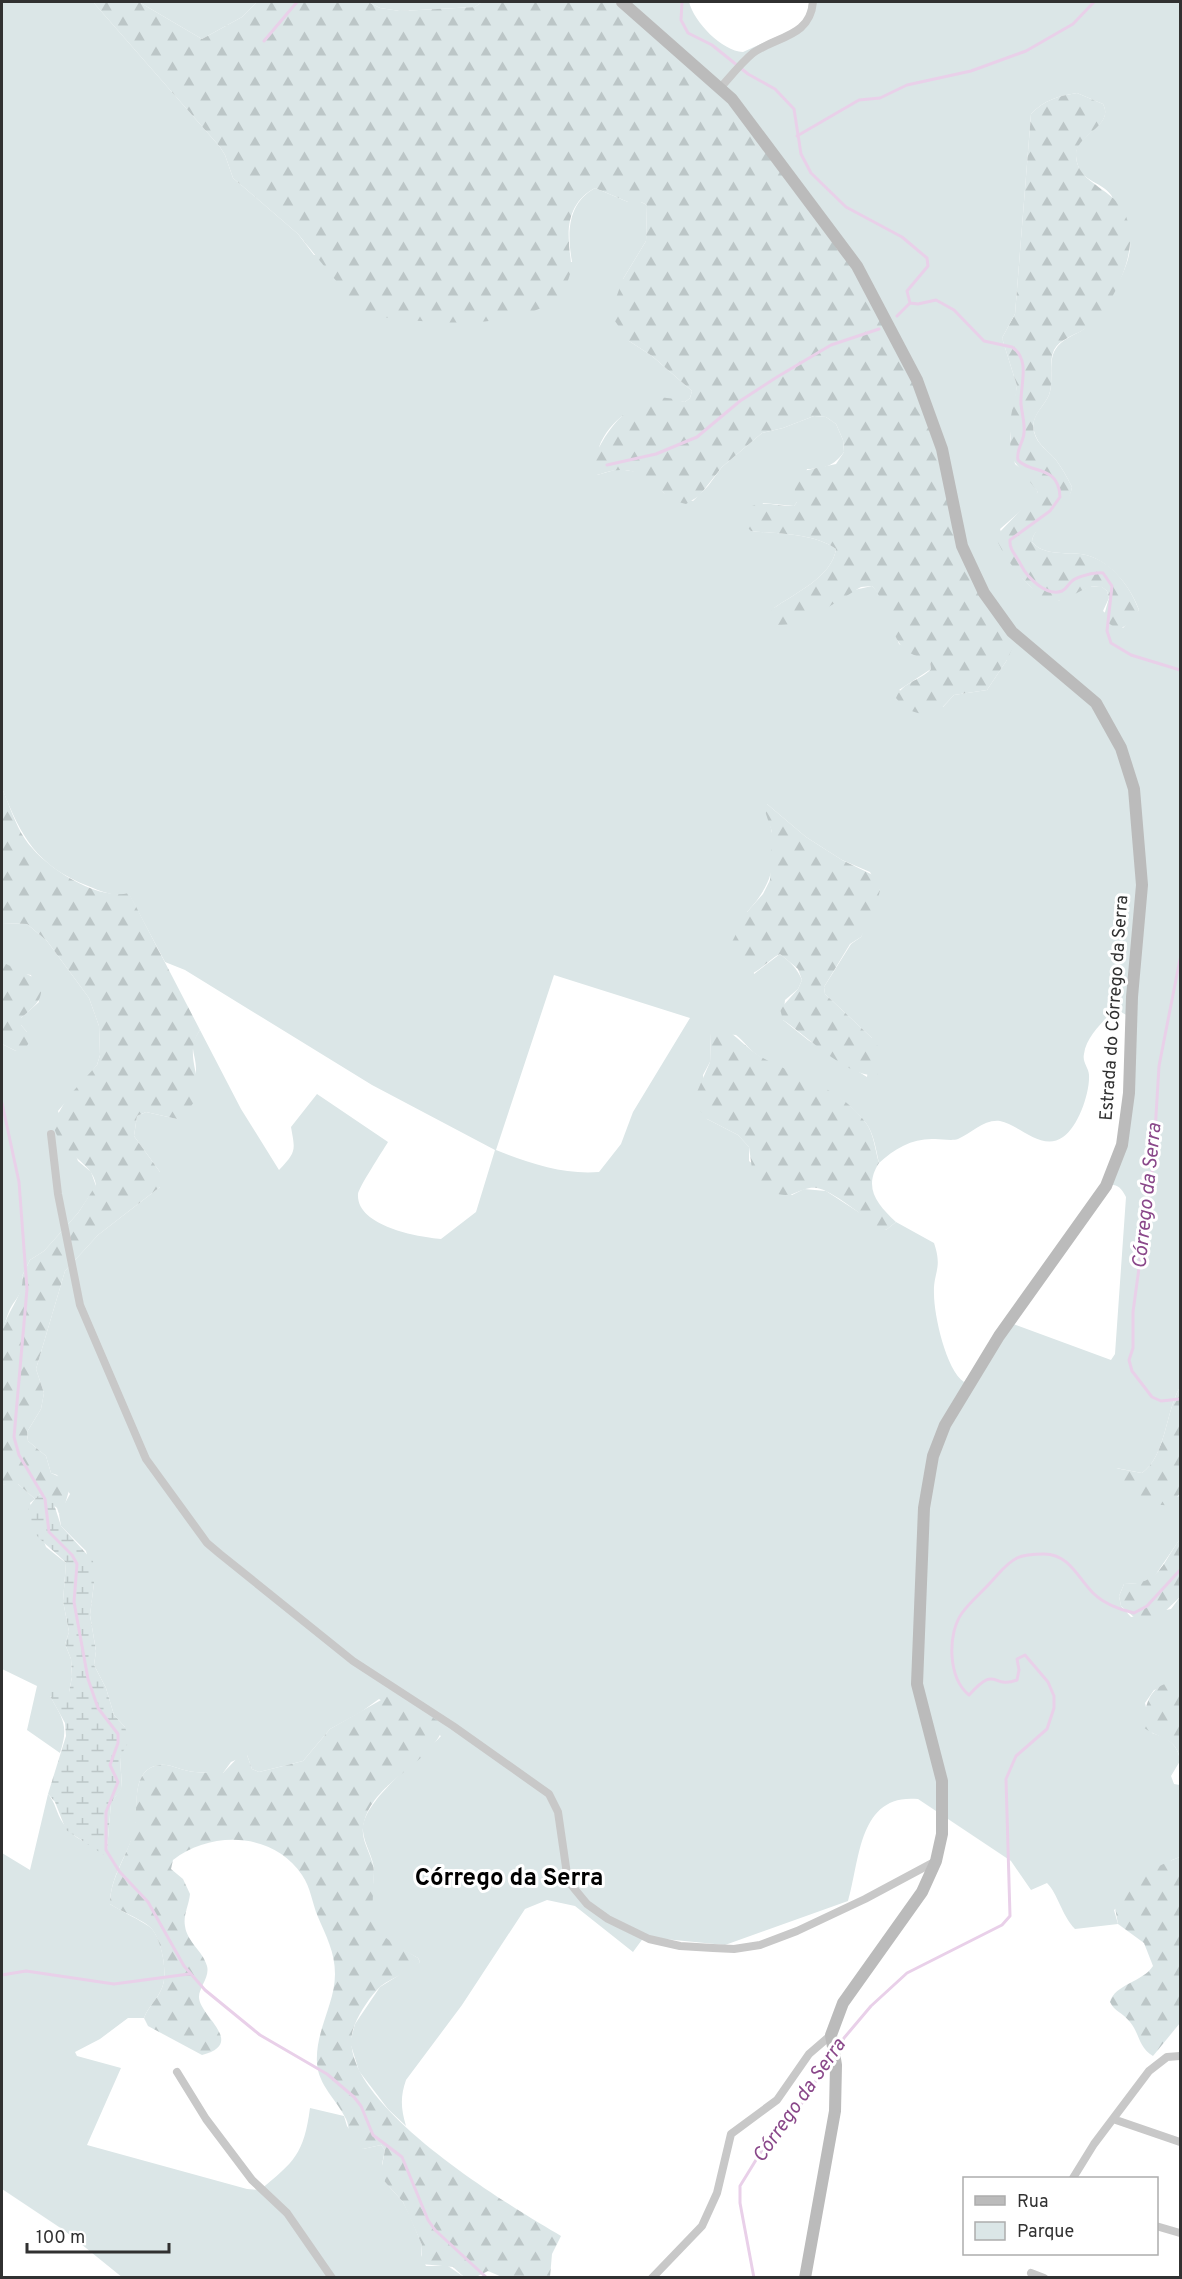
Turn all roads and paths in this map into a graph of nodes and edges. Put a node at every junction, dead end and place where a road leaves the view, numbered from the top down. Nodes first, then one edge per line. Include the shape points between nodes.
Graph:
1 (622, 2) edge
2 (813, 2) edge
3 (721, 87) junction
4 (51, 1134) dead end
5 (936, 1861) junction
6 (832, 2041) junction
7 (1177, 2056) edge
8 (177, 2072) dead end
9 (1113, 2119) junction
10 (1180, 2142) edge
11 (1074, 2177) edge
12 (1158, 2227) edge
13 (1180, 2233) edge
14 (1031, 2273) dead end
15 (332, 2277) edge
16 (652, 2277) edge
17 (805, 2277) edge
18 (1044, 2277) edge

1 - 3 street, Estrada do Córrego da Serra
2 - 3 street via 805,25 754,52
3 - 5 street, Estrada do Córrego da Serra via 857,266 918,380 942,449 962,546 984,592 1018,638 1095,703 1121,748 1134,789 1142,885 1129,1093 1117,1161 1106,1186 1027,1294 968,1386 945,1425 928,1479 917,1684 942,1781 942,1834
4 - 5 street via 75,1285 146,1458 207,1543 220,1554 353,1661 549,1794 558,1812 568,1881 587,1904 649,1939 680,1946 734,1949 797,1932
5 - 6 street, Estrada do Córrego da Serra via 922,1892 843,2003
6 - 16 street via 809,2054 777,2100 731,2134 717,2193 702,2226
6 - 17 street via 836,2065 831,2135
7 - 9 street via 1155,2065
8 - 15 street via 252,2180 286,2213
9 - 10 street
9 - 11 street
12 - 13 street
14 - 18 street

